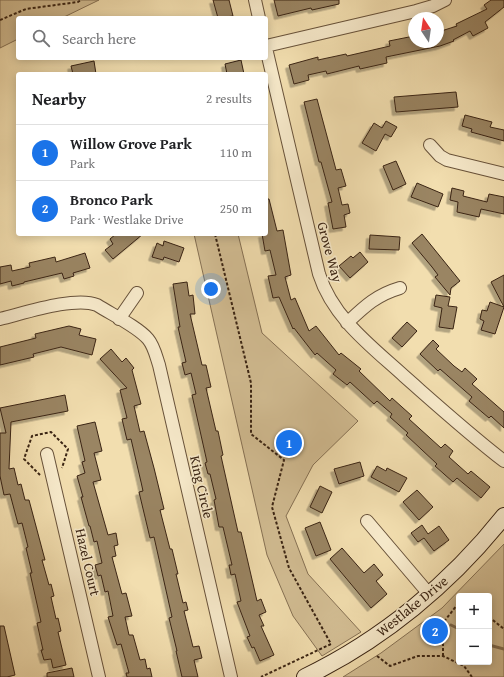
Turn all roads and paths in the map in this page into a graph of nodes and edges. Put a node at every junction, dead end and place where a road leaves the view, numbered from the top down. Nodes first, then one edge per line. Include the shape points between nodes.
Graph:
1 (80, 0) edge
2 (255, 0) edge
3 (445, 0) edge
4 (259, 16) edge
5 (0, 20) edge
6 (268, 47) edge
7 (268, 56) edge
8 (430, 145) dead end
9 (504, 174) edge
10 (215, 236) edge
11 (400, 288) dead end
12 (137, 293) dead end
13 (0, 319) edge
14 (119, 319) junction
15 (347, 323) junction
16 (47, 454) dead end
17 (504, 461) edge
18 (504, 516) edge
19 (367, 521) dead end
20 (429, 594) junction
21 (456, 606) edge
22 (492, 619) edge
23 (504, 629) edge
24 (377, 656) dead end
25 (442, 656) junction
26 (99, 677) edge
27 (231, 677) edge
28 (261, 677) edge
29 (305, 677) edge
30 (472, 677) edge

1 - 5 path via 26,9
2 - 4 street
3 - 6 street via 416,11
7 - 15 street, Grove Way via 319,274 327,296
8 - 9 street via 440,156 448,160
10 - 28 path via 251,383 251,434 284,460 272,507 290,568 331,644
11 - 15 street via 372,300
12 - 14 street
13 - 14 street, King Circle via 72,302 90,302
14 - 27 street, King Circle via 141,332 155,352
15 - 17 street, Grove Way via 462,428
16 - 26 street, Hazel Court
18 - 20 street, Westlake Drive via 480,545
19 - 20 street
20 - 29 street, Westlake Drive via 384,630 346,655
21 - 25 path via 443,623
22 - 23 path
24 - 25 path via 390,666 418,656
25 - 30 path via 464,666

